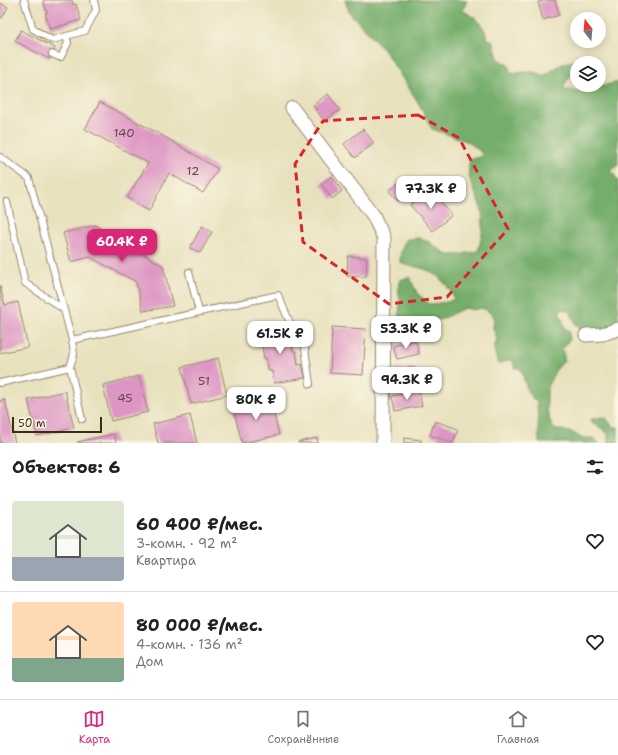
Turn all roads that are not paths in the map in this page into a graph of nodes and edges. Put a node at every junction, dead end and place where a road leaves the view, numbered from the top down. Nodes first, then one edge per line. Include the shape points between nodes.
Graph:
1 (24, 0) edge
2 (94, 0) edge
3 (66, 36) junction
4 (52, 54) dead end
5 (292, 108) dead end
6 (0, 157) edge
7 (7, 202) dead end
8 (189, 272) dead end
9 (63, 309) junction
10 (199, 312) junction
11 (618, 329) edge
12 (586, 335) dead end
13 (72, 340) junction
14 (70, 367) junction
15 (0, 383) edge
16 (310, 384) dead end
17 (82, 419) dead end
18 (382, 443) edge

1 - 3 lane via 35,31 52,40
2 - 3 lane via 96,10 86,29
3 - 4 lane via 68,43 61,57
5 - 18 street via 373,215 384,238
6 - 9 lane via 29,178
7 - 9 lane via 25,283
8 - 10 lane
9 - 13 lane
10 - 13 lane
10 - 16 lane via 278,295 291,325 302,328
11 - 12 street
13 - 14 lane via 74,354
14 - 15 lane
14 - 17 lane

